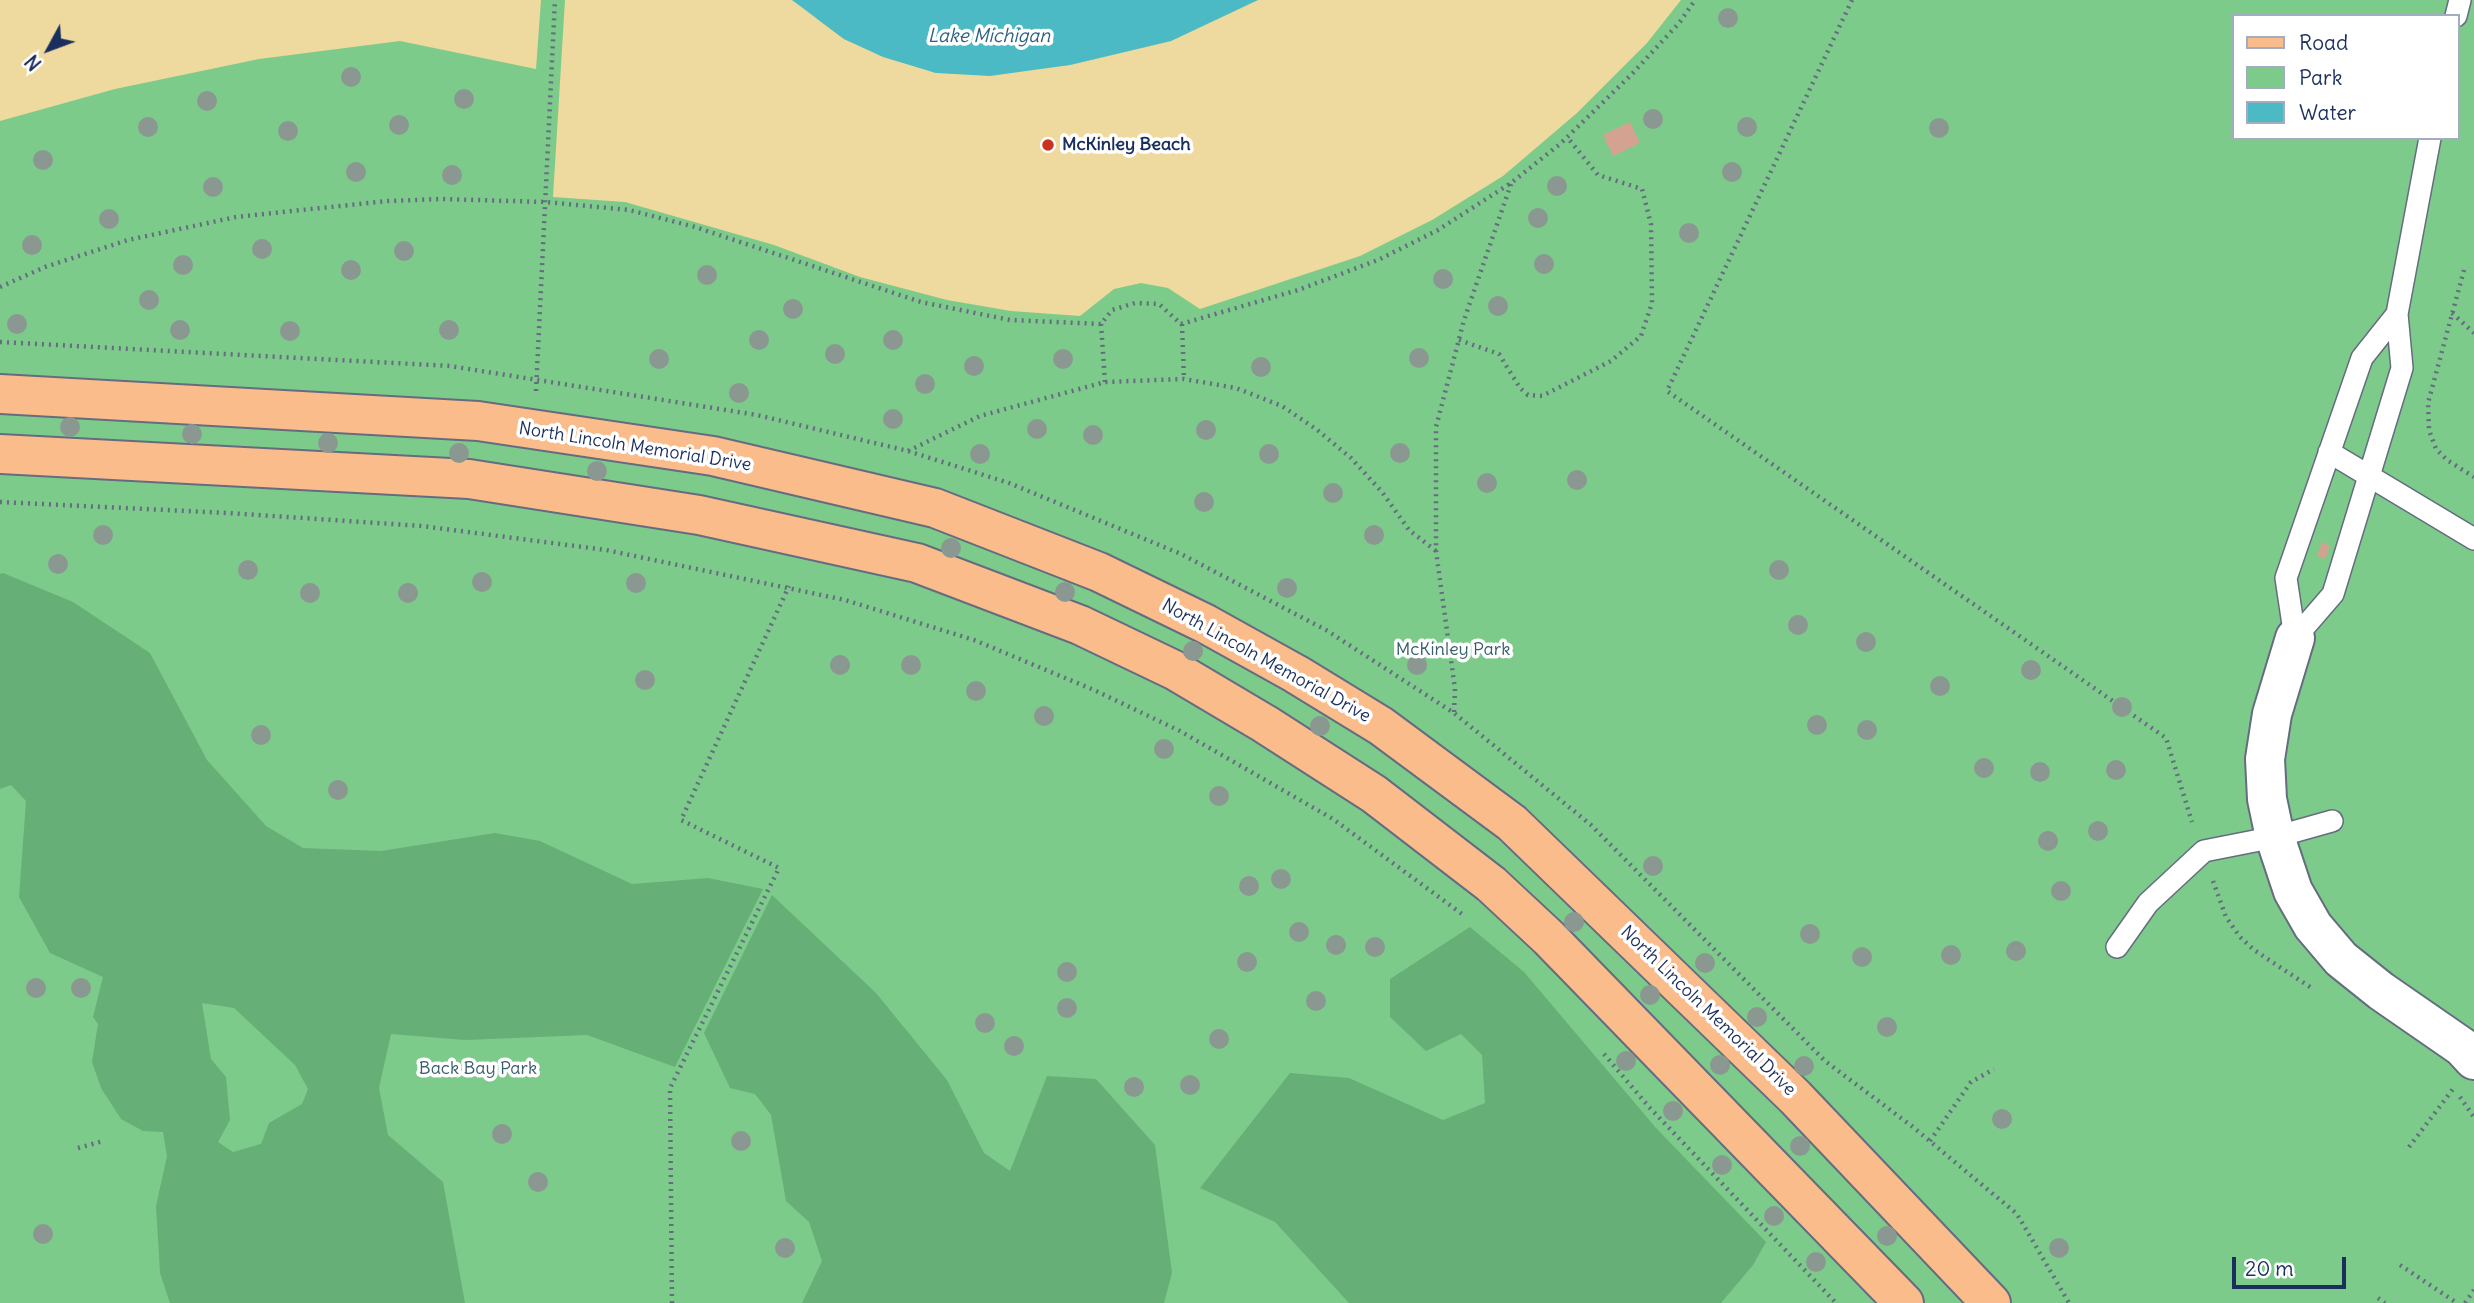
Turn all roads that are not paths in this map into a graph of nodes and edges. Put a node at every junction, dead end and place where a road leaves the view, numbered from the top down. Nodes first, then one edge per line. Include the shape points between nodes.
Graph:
1 (2430, 140) edge
2 (2397, 314) junction
3 (0, 394) edge
4 (2329, 452) junction
5 (0, 454) edge
6 (2369, 476) junction
7 (2474, 539) edge
8 (2295, 638) junction
9 (2332, 821) dead end
10 (2275, 837) junction
11 (2117, 947) dead end
12 (2464, 1074) edge
13 (1904, 1303) edge
14 (1991, 1303) edge

1 - 2 lane
2 - 4 lane via 2362,358
2 - 6 lane via 2402,368
3 - 14 main road, North Lincoln Memorial Drive via 478,422 713,456 935,508 1099,572 1296,674 1381,726 1512,823 1795,1097
4 - 6 lane
4 - 8 lane via 2286,578
5 - 13 main road via 469,479 699,514 917,563 1080,625 1174,670 1265,724 1374,794 1491,884
6 - 7 lane
6 - 8 lane via 2333,594
8 - 10 street via 2265,759
9 - 10 lane
10 - 11 lane via 2204,851 2148,903
10 - 12 street via 2293,891 2313,926 2341,959 2462,1047

